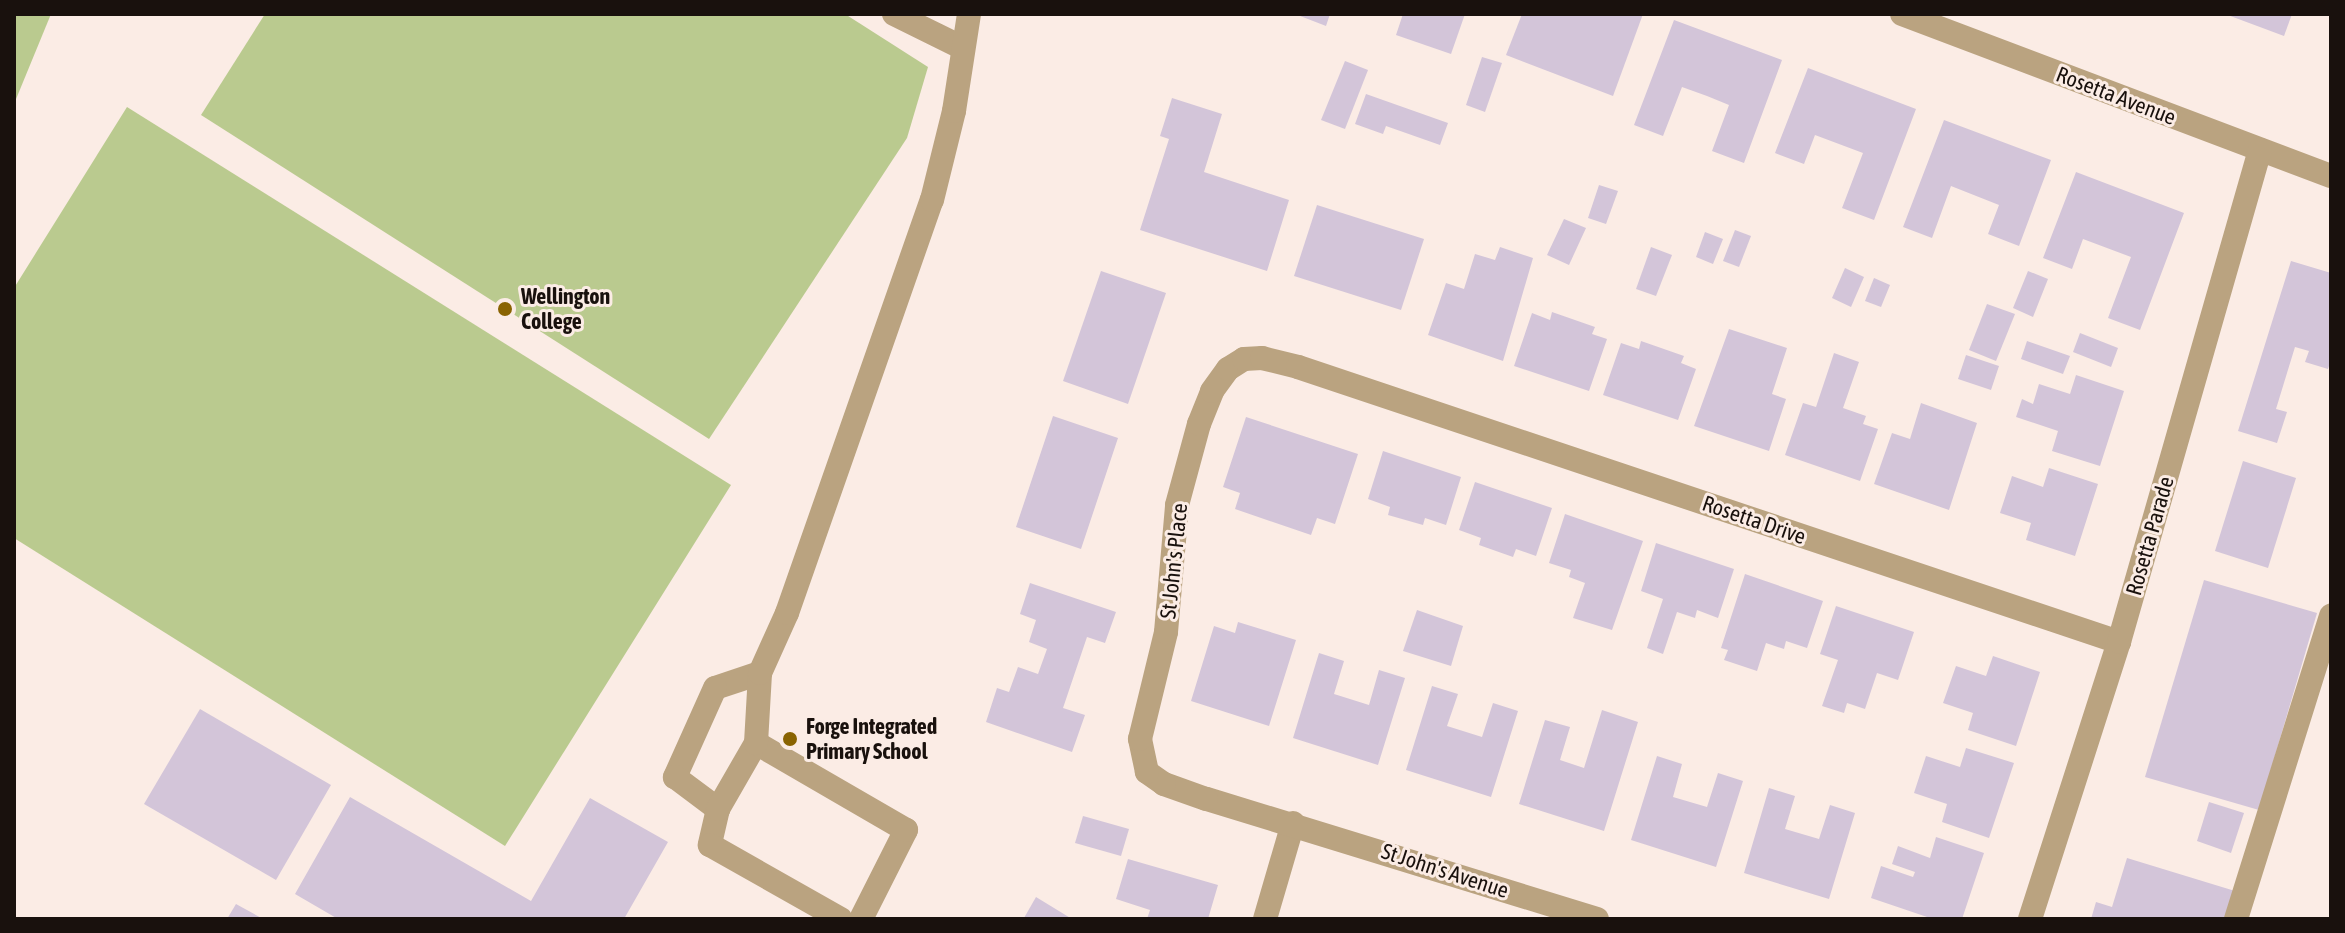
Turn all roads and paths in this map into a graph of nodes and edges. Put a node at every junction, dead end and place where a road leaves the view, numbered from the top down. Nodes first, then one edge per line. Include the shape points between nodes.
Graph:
1 (894, 14) edge
2 (969, 14) edge
3 (1902, 14) edge
4 (961, 47) junction
5 (2260, 150) junction
6 (2331, 176) edge
7 (1389, 398) joint
8 (2331, 615) edge
9 (2119, 642) junction
10 (760, 673) junction
11 (756, 743) junction
12 (718, 809) junction
13 (1293, 823) junction
14 (841, 919) edge
15 (861, 919) edge
16 (1265, 919) edge
17 (1597, 919) edge
18 (2030, 919) edge
19 (2236, 919) edge

1 - 4 street
2 - 4 street
3 - 5 street, Rosetta Avenue
4 - 10 street via 954,111 932,200 787,613
5 - 6 street, Rosetta Avenue
5 - 9 street, Rosetta Parade
7 - 9 street, Rosetta Drive
7 - 13 street, St John's Place via 1274,361 1244,359 1228,369 1212,391 1177,505 1166,632 1142,730 1141,756 1147,772 1164,784
8 - 19 street
9 - 18 street, Rosetta Parade
10 - 11 street
10 - 12 street via 715,688 675,777
11 - 12 street
11 - 15 street via 906,830
12 - 14 street via 710,845
13 - 16 street
13 - 17 street, St John's Avenue

